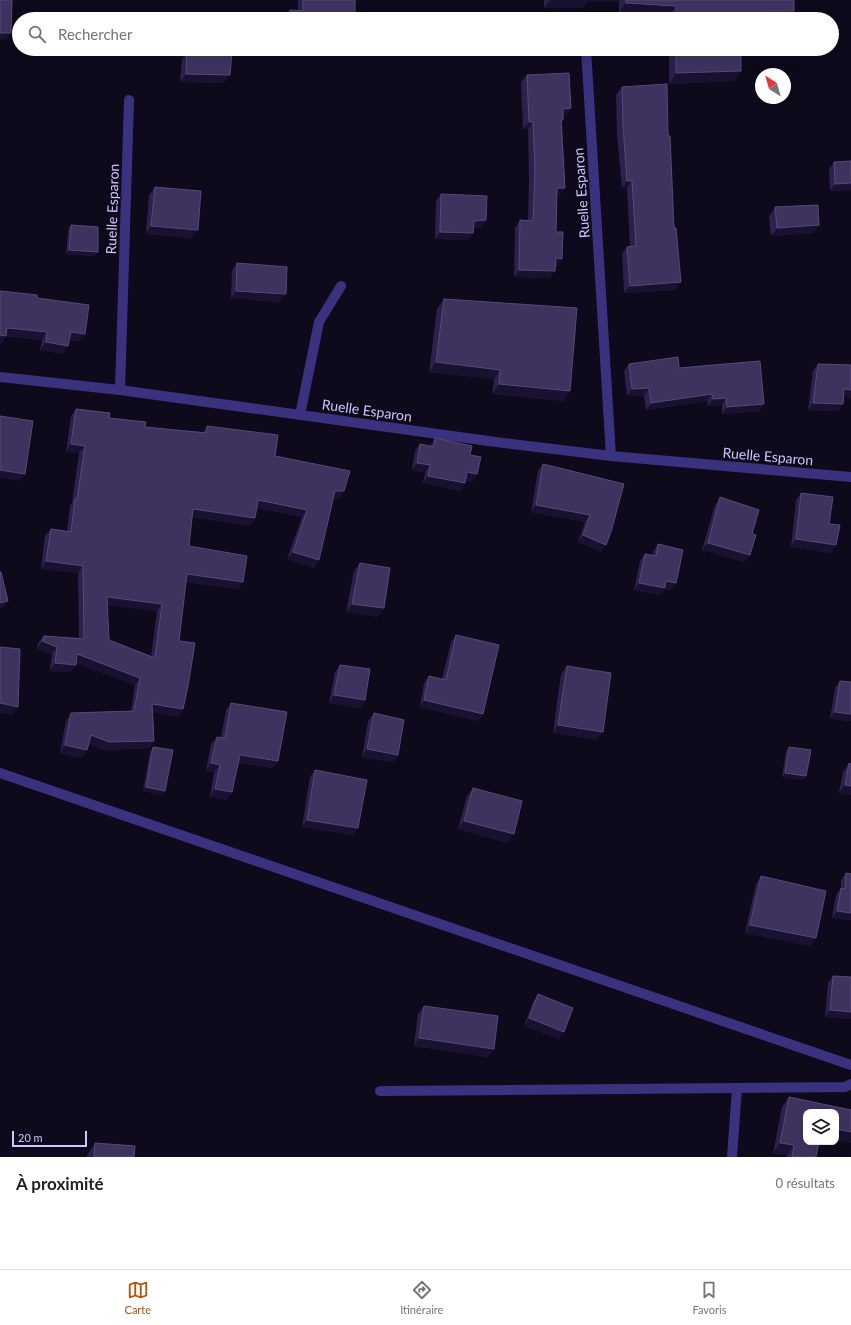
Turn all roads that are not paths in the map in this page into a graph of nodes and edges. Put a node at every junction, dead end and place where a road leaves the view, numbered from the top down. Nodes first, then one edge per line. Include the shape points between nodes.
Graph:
1 (586, 56) edge
2 (130, 100) dead end
3 (341, 286) dead end
4 (0, 377) edge
5 (120, 390) junction
6 (300, 415) junction
7 (611, 456) junction
8 (851, 477) edge
9 (0, 773) edge
10 (851, 1065) edge
11 (851, 1084) edge
12 (737, 1088) junction
13 (380, 1091) dead end
14 (732, 1157) edge

1 - 7 street, Ruelle Esparon
2 - 5 street, Ruelle Esparon
3 - 6 street via 319,322
4 - 5 street, Ruelle Esparon
5 - 6 street, Ruelle Esparon
6 - 7 street, Ruelle Esparon
7 - 8 street, Ruelle Esparon
9 - 10 street
11 - 12 street via 845,1087
12 - 13 street
12 - 14 street

